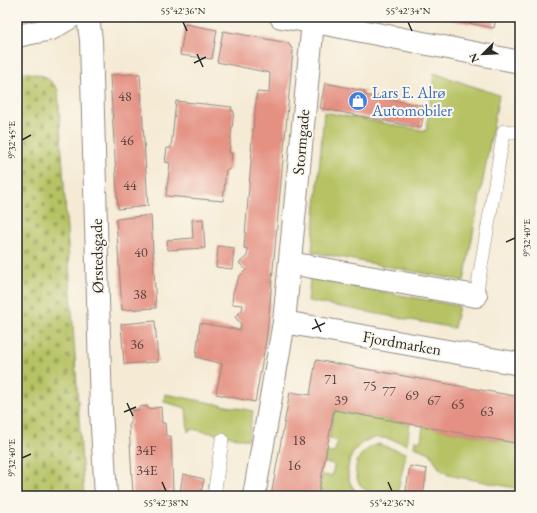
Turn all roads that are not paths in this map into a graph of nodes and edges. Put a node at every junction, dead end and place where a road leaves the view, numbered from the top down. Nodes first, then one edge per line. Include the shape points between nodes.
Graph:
1 (70, 17) edge
2 (88, 17) edge
3 (281, 17) edge
4 (313, 22) junction
5 (17, 36) edge
6 (520, 62) edge
7 (520, 133) edge
8 (290, 263) junction
9 (476, 296) joint
10 (284, 322) junction
11 (520, 364) edge
12 (222, 440) dead end
13 (106, 496) edge
14 (214, 496) edge
15 (254, 496) edge

1 - 5 street via 51,29
2 - 13 street, Ørstedsgade via 91,40 101,410
3 - 4 street
4 - 6 street
4 - 8 street, Stormgade
7 - 9 lane via 504,131
8 - 9 street
8 - 10 street, Stormgade
10 - 11 street, Fjordmarken
10 - 15 street, Stormgade
12 - 14 lane

